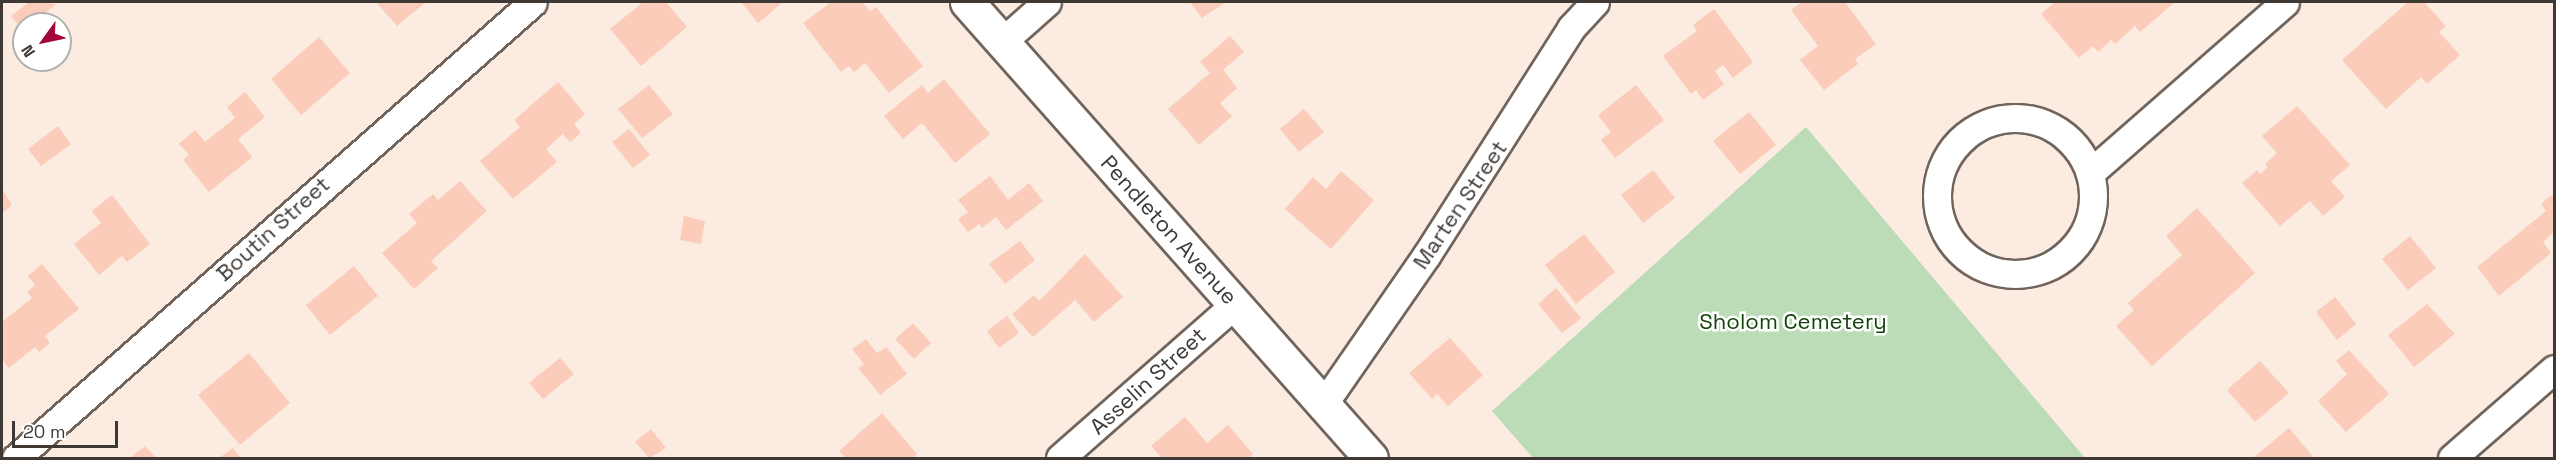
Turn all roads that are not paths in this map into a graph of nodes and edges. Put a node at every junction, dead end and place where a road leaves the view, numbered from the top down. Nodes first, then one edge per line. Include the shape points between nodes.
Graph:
1 (532, 2) edge
2 (967, 2) edge
3 (1047, 2) edge
4 (1595, 2) edge
5 (2285, 2) edge
6 (1002, 42) junction
7 (2090, 174) junction
8 (1235, 304) junction
9 (2554, 369) edge
10 (1322, 406) junction
11 (16, 459) edge
12 (1060, 459) edge
13 (1371, 459) edge
14 (2452, 459) edge

1 - 11 street, Boutin Street
2 - 6 street, Pendleton Avenue
3 - 6 street
4 - 10 street, Marten Street via 1571,28 1440,236
5 - 7 street
6 - 8 street, Pendleton Avenue
7 - 7 street via 2071,140 2050,125 2026,118 2001,118 1977,127 1958,142 1944,163 1937,187 1938,212 1947,236 1972,261 1988,270 2014,275 2041,271 2065,258 2083,238 2093,213
8 - 10 street, Pendleton Avenue
8 - 12 street, Asselin Street
9 - 14 street
10 - 13 street, Pendleton Avenue

